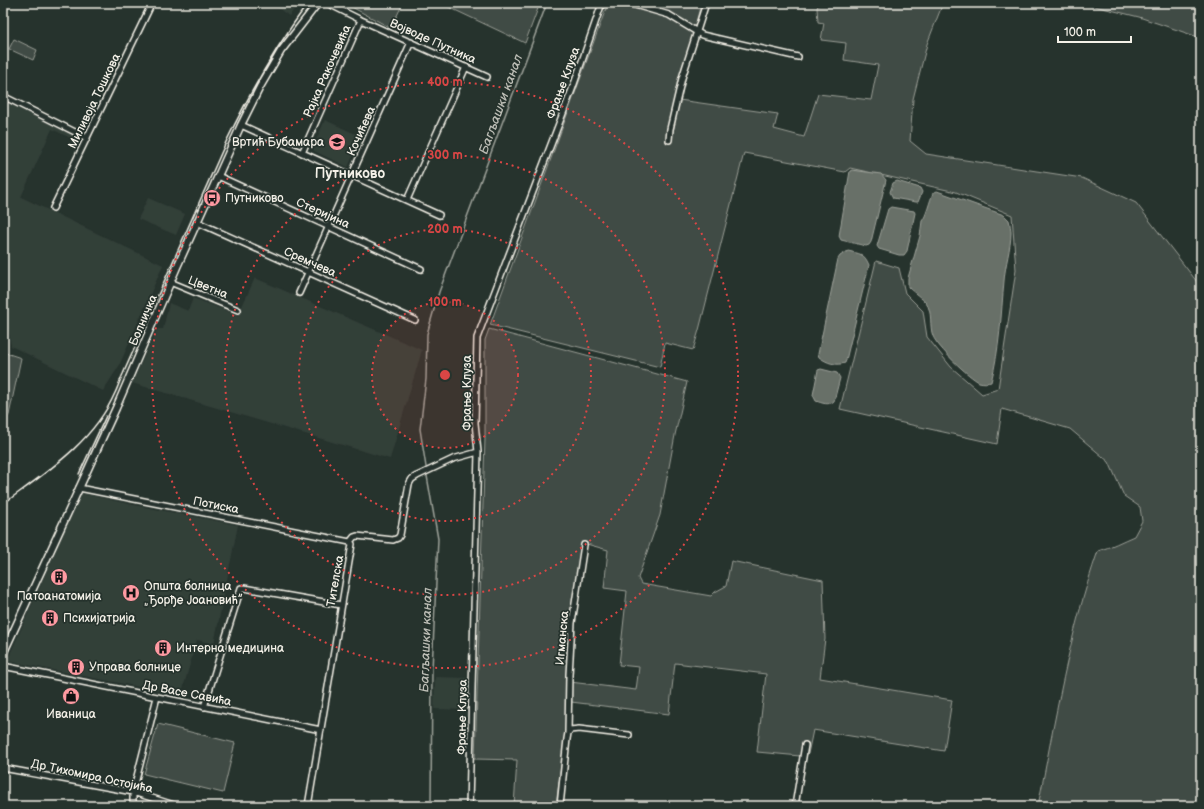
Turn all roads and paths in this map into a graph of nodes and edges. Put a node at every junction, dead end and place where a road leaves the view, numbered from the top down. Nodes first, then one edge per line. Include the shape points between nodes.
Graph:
1 (152, 3) edge
2 (318, 3) edge
3 (328, 3) edge
4 (602, 3) edge
5 (628, 3) edge
6 (706, 3) edge
7 (361, 20) junction
8 (696, 32) junction
9 (412, 42) junction
10 (798, 57) dead end
11 (466, 67) junction
12 (487, 77) dead end
13 (3, 96) edge
14 (241, 125) junction
15 (87, 138) junction
16 (669, 140) dead end
17 (302, 152) junction
18 (352, 175) junction
19 (218, 176) junction
20 (407, 200) junction
21 (53, 208) dead end
22 (439, 215) dead end
23 (197, 222) junction
24 (329, 227) junction
25 (421, 268) dead end
26 (308, 272) junction
27 (170, 282) junction
28 (299, 293) dead end
29 (238, 310) dead end
30 (415, 320) dead end
31 (478, 452) junction
32 (79, 488) junction
33 (350, 542) junction
34 (584, 545) dead end
35 (341, 605) junction
36 (3, 654) edge
37 (3, 666) edge
38 (157, 697) junction
39 (204, 706) junction
40 (321, 730) junction
41 (568, 733) junction
42 (629, 735) dead end
43 (805, 745) dead end
44 (3, 768) edge
45 (133, 792) junction
46 (133, 806) edge
47 (177, 806) edge
48 (308, 806) edge
49 (469, 806) edge
50 (560, 806) edge
51 (795, 806) edge

1 - 15 street, Миливоја Тошкова
2 - 14 street, Болничка via 281,51
3 - 7 street, Војводе Путника
4 - 31 street, Фрање Клуза via 477,338 475,423
5 - 8 street via 669,14
6 - 8 street
7 - 9 street, Војводе Путника
7 - 17 street, Рајка Ракочевића
8 - 10 street
8 - 16 street via 677,96
9 - 11 street, Војводе Путника
9 - 18 street, Кочићева
11 - 12 street, Војводе Путника
11 - 20 street
13 - 15 street
14 - 17 street
14 - 19 street, Болничка
15 - 21 street, Миливоја Тошкова
17 - 18 street
18 - 20 street
18 - 24 street, Кочићева
19 - 23 street, Болничка
19 - 24 street, Стеријина
20 - 22 street
23 - 26 street, Сремчева
23 - 27 street, Болничка
24 - 25 street, Стеријина
24 - 26 street, Кочићева
26 - 28 street, Кочићева
26 - 30 street, Сремчева
27 - 29 street, Цветна
27 - 32 street, Болничка
31 - 33 street, Тителска via 453,459 412,479 398,538 393,540 357,536
31 - 49 street, Фрање Клуза
32 - 33 street, Потиска
32 - 36 street, Болничка
33 - 35 street, Тителска via 352,544
34 - 41 street, Игманска via 572,623
35 - 39 street via 244,588 240,590
35 - 40 street, Тителска
37 - 38 street, Др Васе Савића
38 - 39 street, Др Васе Савића
38 - 45 street
39 - 40 street, Др Васе Савића
40 - 48 street, Тителска
41 - 42 street via 574,729
41 - 50 street, Игманска
43 - 51 street
44 - 45 street, Др Тихомира Остојића
45 - 46 street
45 - 47 street, Др Тихомира Остојића

